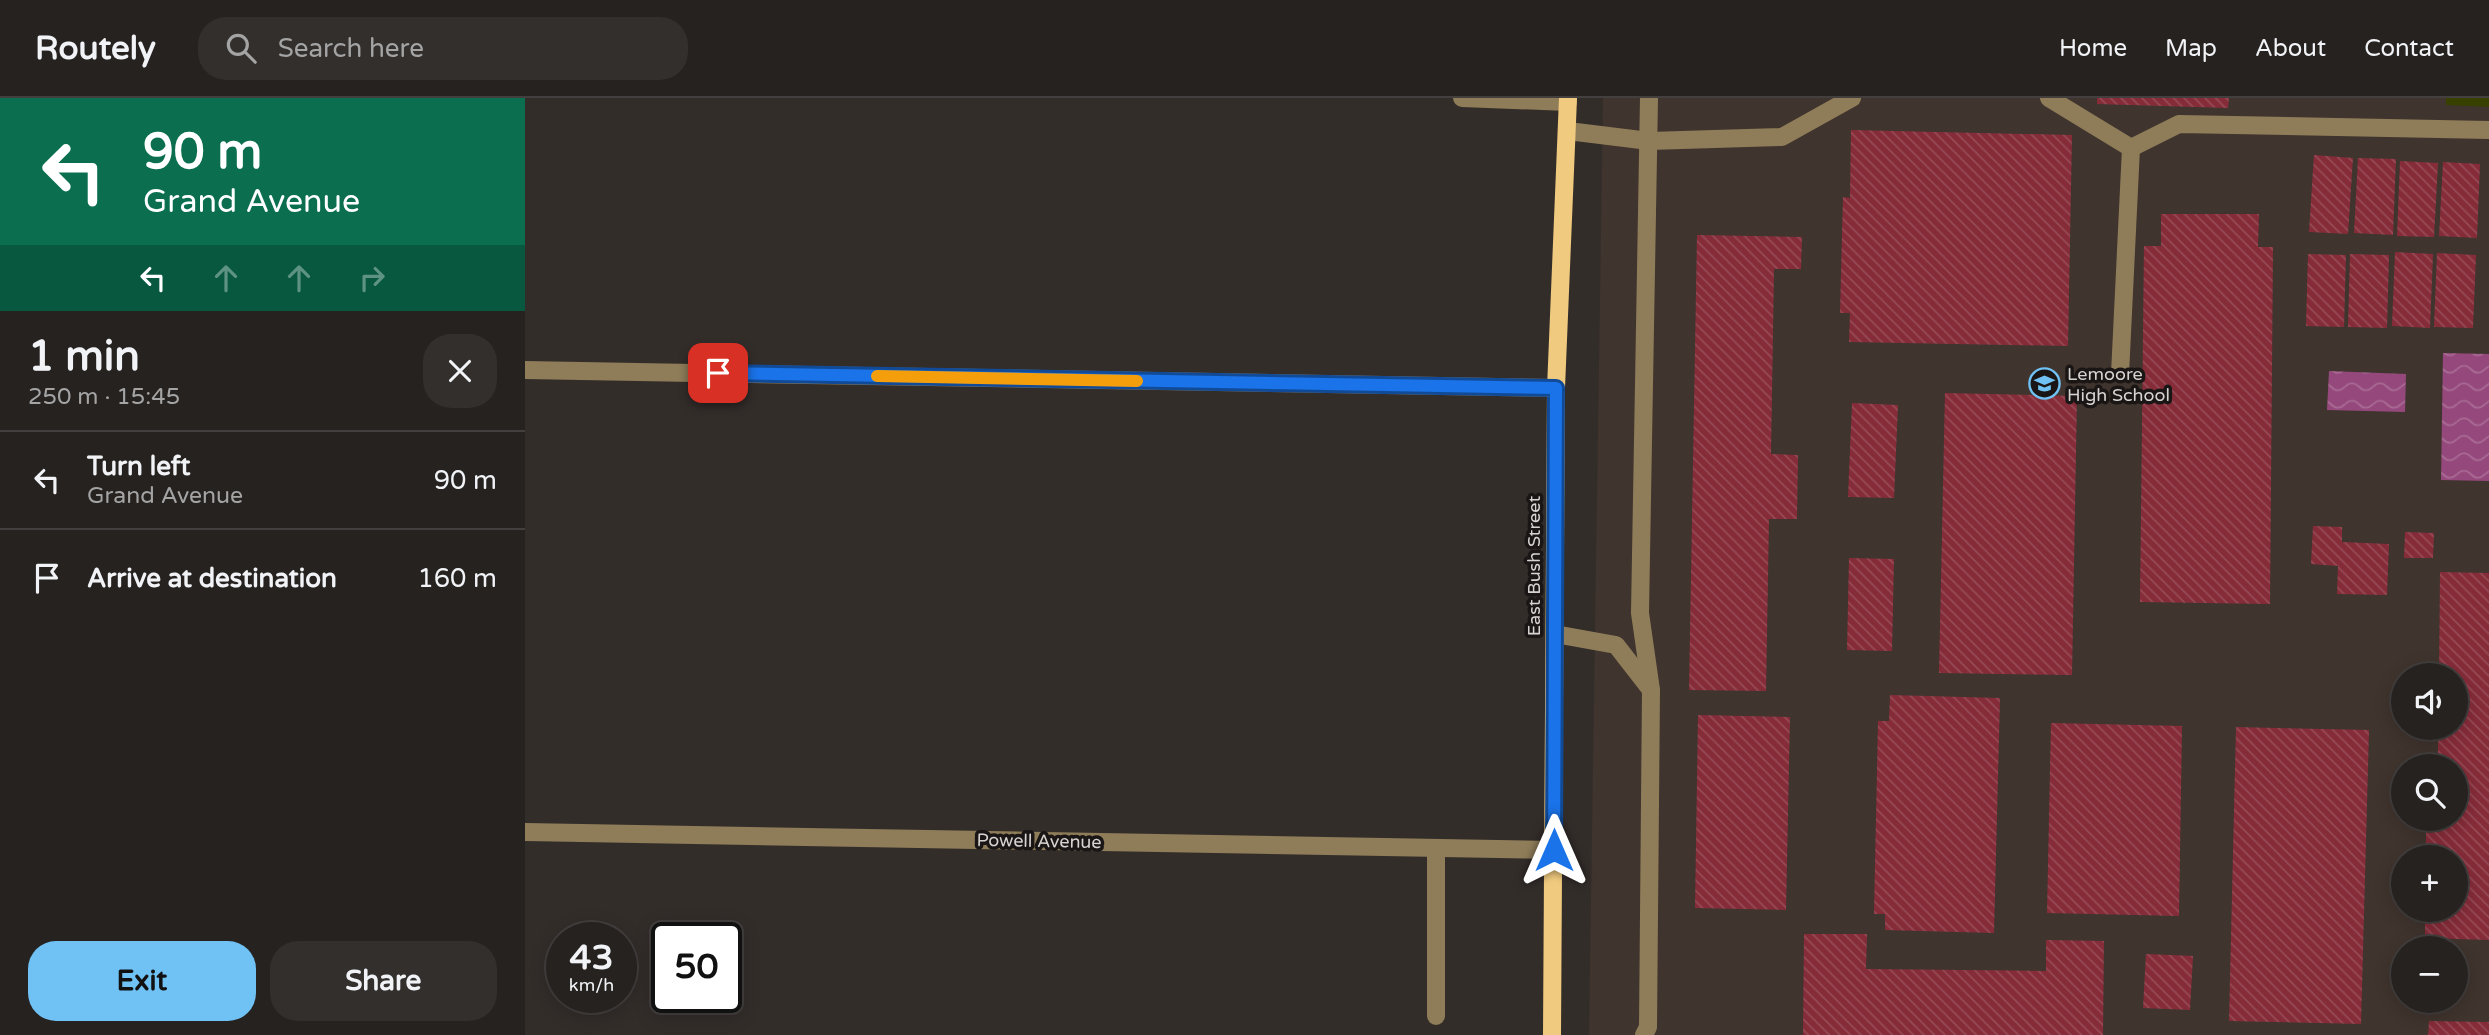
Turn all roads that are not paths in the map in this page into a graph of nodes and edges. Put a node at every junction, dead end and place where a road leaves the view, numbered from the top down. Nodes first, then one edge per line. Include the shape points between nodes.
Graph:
1 (1462, 98) edge
2 (1650, 98) edge
3 (1852, 98) edge
4 (2049, 98) edge
5 (1568, 100) edge
6 (2489, 130) edge
7 (1568, 131) junction
8 (1649, 141) junction
9 (2131, 148) junction
10 (525, 370) edge
11 (2120, 374) dead end
12 (1556, 388) junction
13 (1555, 634) junction
14 (1651, 690) junction
15 (525, 832) edge
16 (1436, 848) junction
17 (1554, 850) junction
18 (1436, 1016) dead end
19 (1552, 1035) edge
20 (1644, 1035) edge

1 - 5 street
2 - 8 street
3 - 8 street via 1783,137
4 - 9 street
5 - 7 main road, East Bush Street
6 - 9 street via 2179,124
7 - 8 street
7 - 12 main road, East Bush Street
8 - 14 street via 1640,613
9 - 11 street
10 - 12 street
12 - 13 main road, East Bush Street
13 - 14 street via 1616,645
13 - 17 main road, East Bush Street
14 - 20 street via 1648,1027
15 - 16 street, Powell Avenue
16 - 17 street, Powell Avenue
16 - 18 street
17 - 19 main road, East Bush Street

